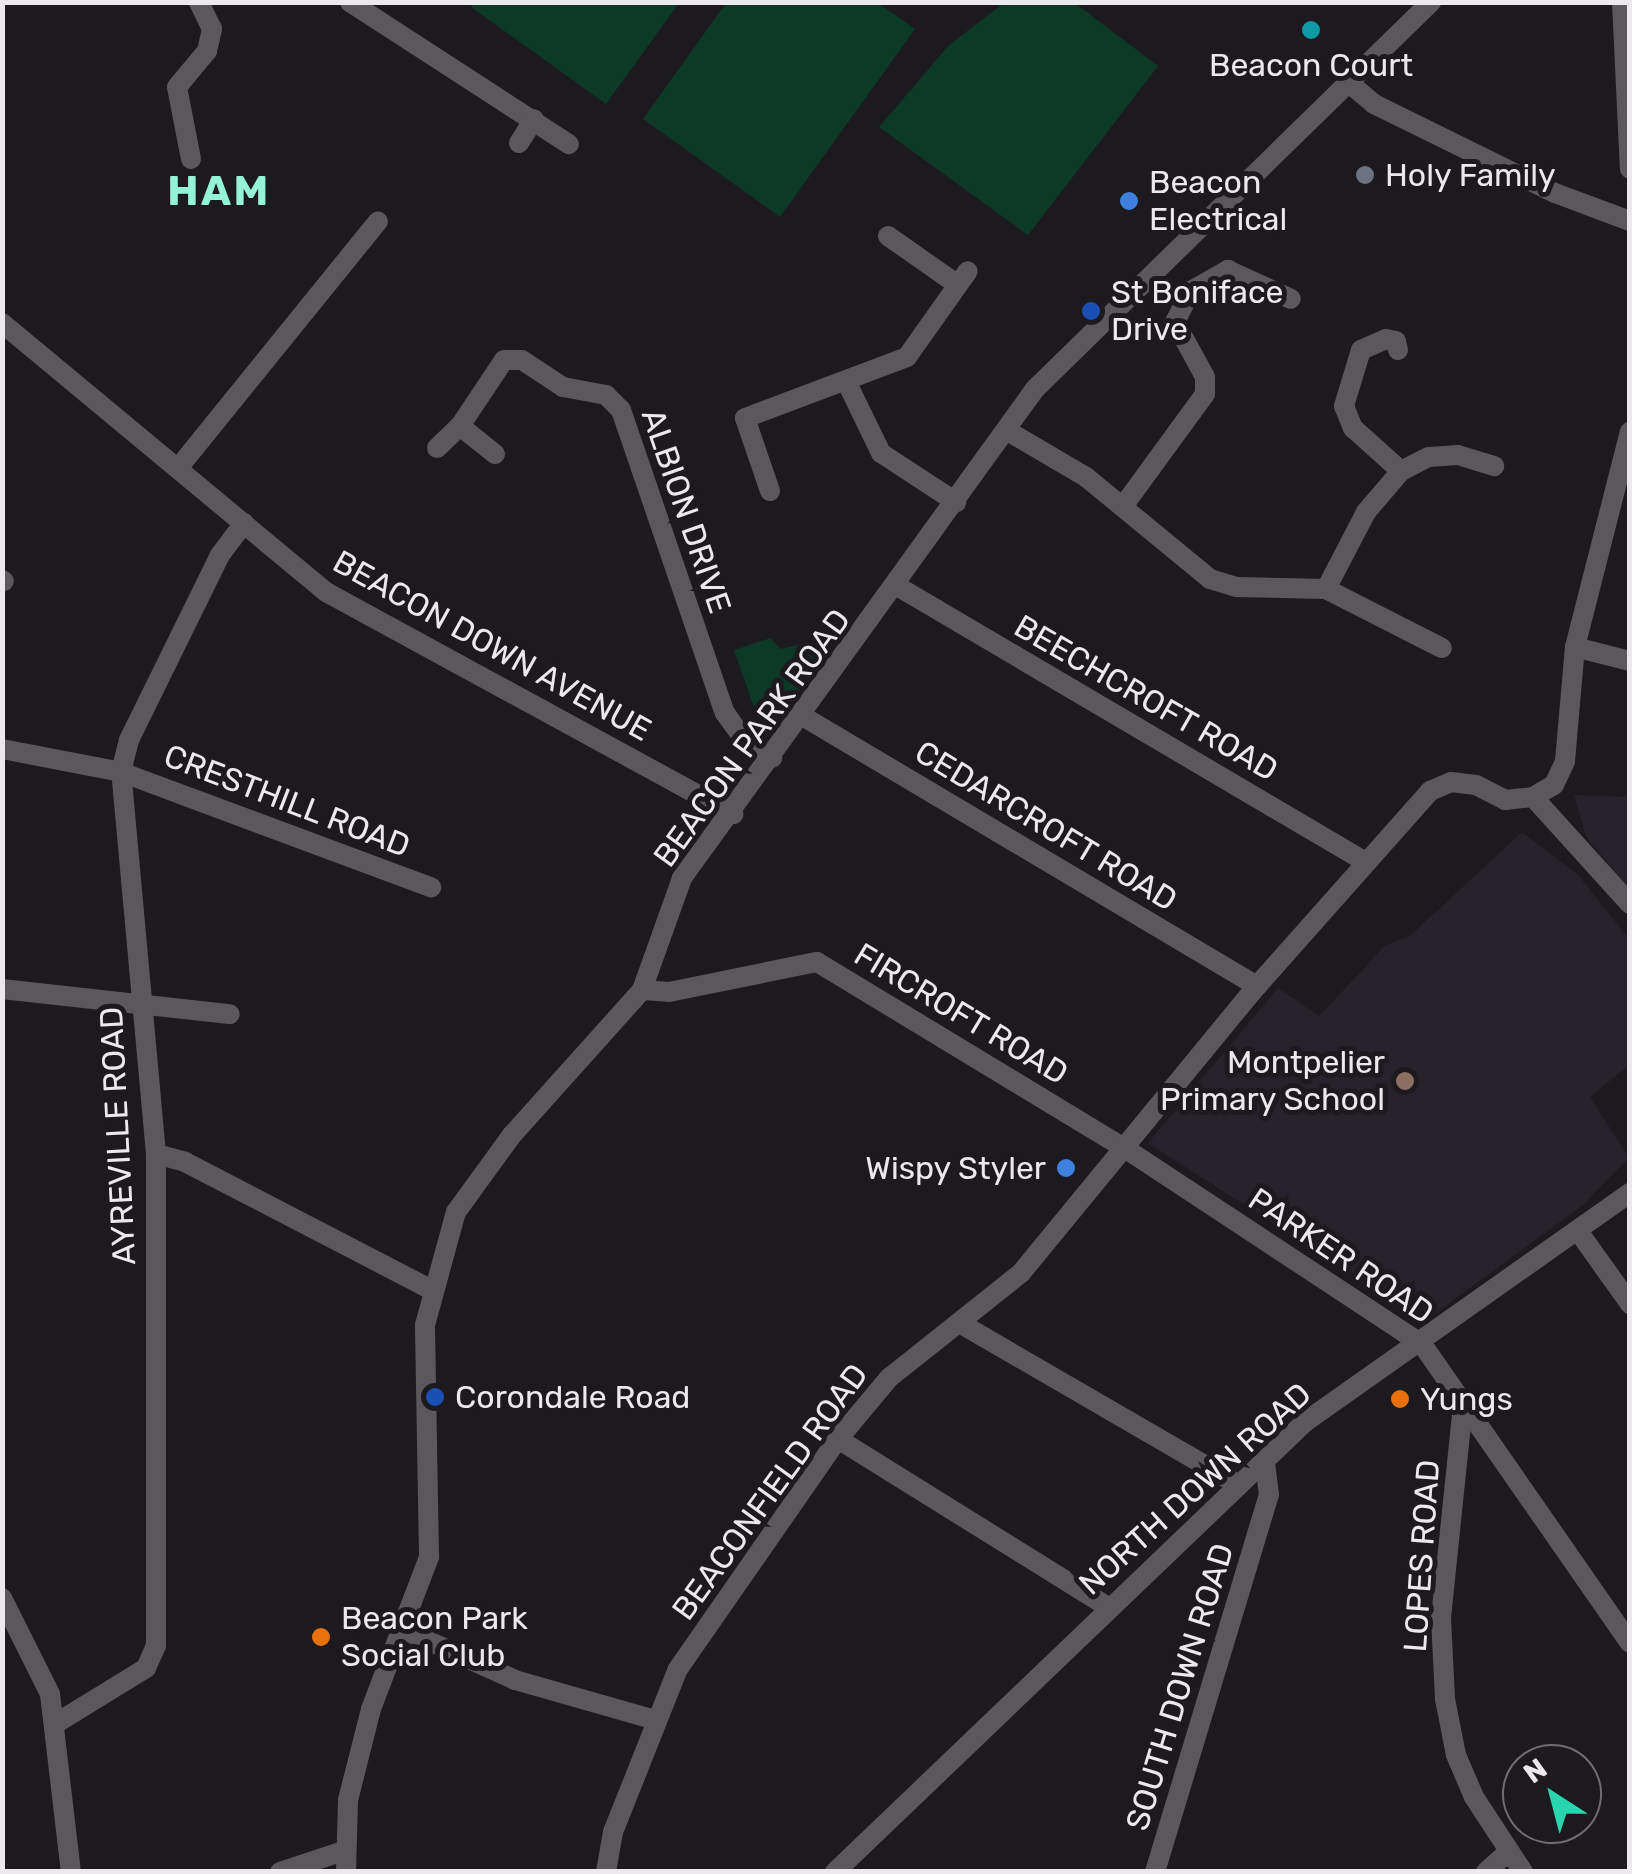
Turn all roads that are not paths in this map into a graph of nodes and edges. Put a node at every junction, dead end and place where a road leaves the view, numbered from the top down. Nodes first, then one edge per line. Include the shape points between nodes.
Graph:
1 (199, 2) edge
2 (350, 2) edge
3 (1431, 2) edge
4 (1622, 2) edge
5 (1349, 83) junction
6 (534, 120) junction
7 (519, 142) dead end
8 (570, 144) dead end
9 (191, 159) dead end
10 (1630, 170) edge
11 (378, 221) dead end
12 (1630, 221) edge
13 (888, 236) dead end
14 (1291, 299) dead end
15 (2, 322) edge
16 (1398, 350) dead end
17 (847, 382) junction
18 (460, 426) junction
19 (1006, 430) junction
20 (1630, 432) edge
21 (437, 448) dead end
22 (495, 454) dead end
23 (1494, 466) dead end
24 (179, 467) junction
25 (1401, 472) junction
26 (770, 491) dead end
27 (956, 502) junction
28 (1124, 505) junction
29 (244, 523) junction
30 (897, 586) junction
31 (1326, 589) junction
32 (1575, 647) junction
33 (1442, 648) dead end
34 (1630, 661) edge
35 (804, 718) junction
36 (2, 749) edge
37 (772, 758) junction
38 (121, 772) junction
39 (1533, 797) junction
40 (733, 814) junction
41 (1364, 860) junction
42 (431, 887) dead end
43 (1630, 904) edge
44 (1257, 986) junction
45 (2, 989) edge
46 (642, 990) junction
47 (142, 1006) junction
48 (230, 1014) dead end
49 (1123, 1147) junction
50 (156, 1154) junction
51 (1630, 1193) edge
52 (1578, 1232) junction
53 (430, 1289) junction
54 (1630, 1304) edge
55 (963, 1325) junction
56 (1422, 1344) junction
57 (1463, 1405) junction
58 (838, 1439) junction
59 (1265, 1462) junction
60 (1239, 1486) junction
61 (2, 1598) edge
62 (1108, 1607) junction
63 (404, 1630) junction
64 (1630, 1643) edge
65 (655, 1720) junction
66 (55, 1724) junction
67 (1508, 1853) junction
68 (344, 1861) edge
69 (71, 1872) edge
70 (280, 1872) edge
71 (606, 1872) edge
72 (835, 1872) edge
73 (1155, 1872) edge
74 (1486, 1872) edge
75 (1523, 1872) edge

1 - 9 street via 212,29 208,50 177,87
2 - 6 street
3 - 5 street, BEACON PARK ROAD
4 - 10 street
5 - 12 street via 1374,104 1555,194
5 - 19 street, BEACON PARK ROAD via 1115,304
6 - 7 street
6 - 8 street
11 - 24 street
13 - 17 street via 963,278 907,357
14 - 28 street via 1228,270 1192,291 1175,322 1205,377 1205,394
15 - 24 street, BEACON DOWN AVENUE
16 - 25 street via 1396,341 1386,339 1361,350 1344,406 1353,428
17 - 26 street via 745,418
17 - 27 street via 881,453
18 - 21 street, ALBION DRIVE
18 - 22 street
18 - 37 street, ALBION DRIVE via 504,360 522,360 563,387 606,394 620,410 725,713
19 - 27 street, BEACON PARK ROAD
19 - 28 street
20 - 32 street
23 - 25 street via 1458,455 1429,457
24 - 29 street, BEACON DOWN AVENUE
25 - 31 street via 1366,512
27 - 30 street, BEACON PARK ROAD
28 - 31 street via 1210,579 1237,587
29 - 38 street, AYREVILLE ROAD via 220,556 129,740
29 - 40 street, BEACON DOWN AVENUE via 326,592
30 - 35 street, BEACON PARK ROAD
30 - 41 street, BEECHCROFT ROAD
31 - 33 street
32 - 34 street
32 - 39 street via 1565,760 1554,785
35 - 37 street, BEACON PARK ROAD
35 - 44 street, CEDARCROFT ROAD
36 - 38 street, CRESTHILL ROAD
37 - 40 street, BEACON PARK ROAD
38 - 42 street, CRESTHILL ROAD
38 - 47 street, AYREVILLE ROAD
39 - 41 street, BEACONFIELD ROAD via 1505,800 1476,785 1451,782 1417,804
39 - 43 street
40 - 46 street, BEACON PARK ROAD via 682,878
41 - 44 street, BEACONFIELD ROAD
44 - 49 street, BEACONFIELD ROAD
45 - 47 street
46 - 49 street, FIRCROFT ROAD via 669,992 817,962
46 - 53 street, BEACON PARK ROAD via 475,1181 456,1212
47 - 48 street
47 - 50 street, AYREVILLE ROAD
49 - 55 street, BEACONFIELD ROAD via 1021,1272
49 - 56 street, PARKER ROAD
50 - 53 street via 185,1162
50 - 66 street, AYREVILLE ROAD via 156,1646 146,1668
51 - 52 street, NORTH DOWN ROAD
52 - 54 street
52 - 56 street, NORTH DOWN ROAD
53 - 63 street, BEACON PARK ROAD via 430,1557
55 - 58 street, BEACONFIELD ROAD via 918,1348
55 - 60 street
56 - 57 street, PARKER ROAD
56 - 59 street, NORTH DOWN ROAD via 1306,1422
57 - 64 street, PARKER ROAD
57 - 67 street, LOPES ROAD via 1440,1618 1446,1700 1456,1755
58 - 62 street
58 - 65 street, BEACONFIELD ROAD via 678,1669
59 - 60 street, NORTH DOWN ROAD
59 - 73 street, SOUTH DOWN ROAD via 1269,1495
60 - 62 street, NORTH DOWN ROAD
61 - 66 street via 50,1694
62 - 72 street, NORTH DOWN ROAD
63 - 65 street via 515,1680
63 - 68 street, BEACON PARK ROAD via 371,1709
65 - 71 street, BEACONFIELD ROAD via 606,1852
66 - 69 street
67 - 74 street
67 - 75 street, LOPES ROAD
68 - 70 street

